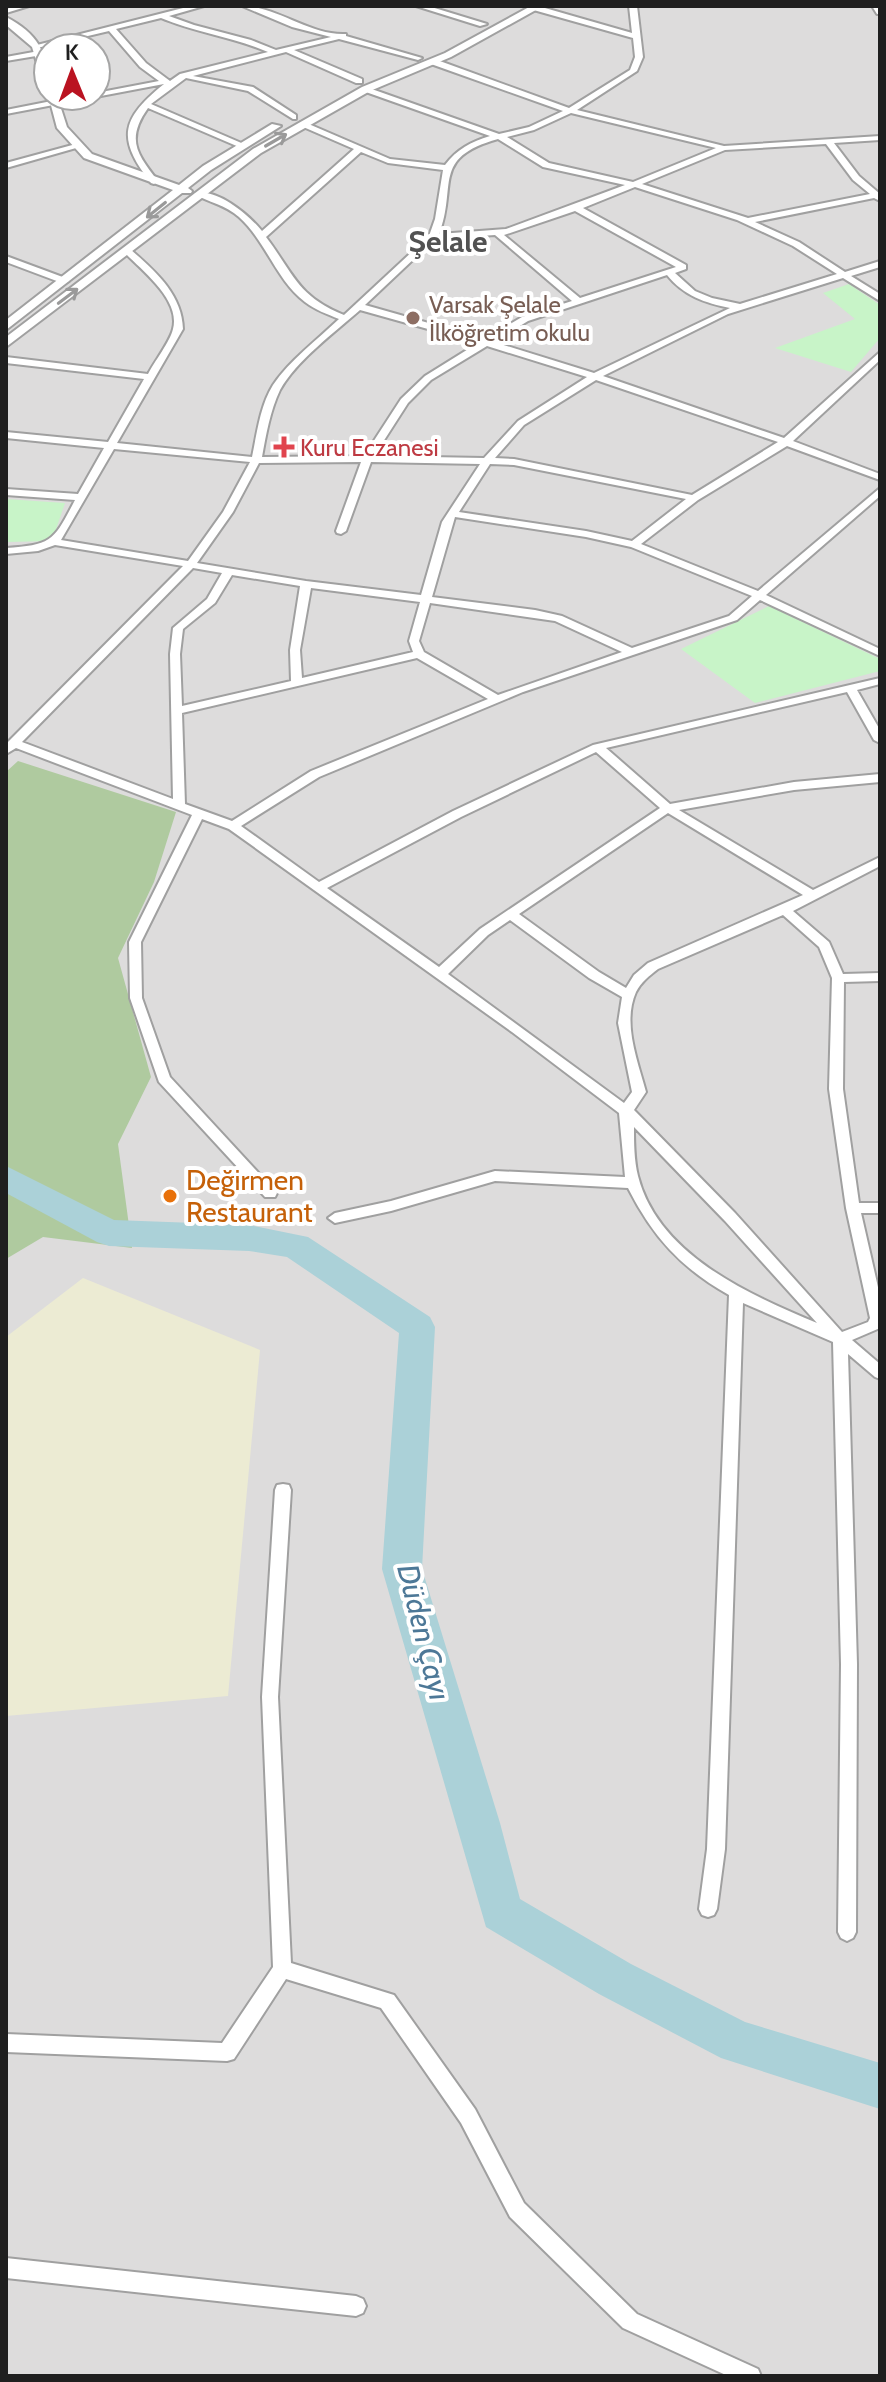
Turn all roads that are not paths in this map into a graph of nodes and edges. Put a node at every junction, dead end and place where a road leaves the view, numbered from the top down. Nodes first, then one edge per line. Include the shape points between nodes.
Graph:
1 (25, 6) edge
2 (200, 6) edge
3 (246, 6) edge
4 (420, 6) edge
5 (514, 6) edge
6 (633, 6) edge
7 (536, 7) edge
8 (6, 11) edge
9 (163, 16) junction
10 (6, 20) edge
11 (483, 24) junction
12 (111, 28) junction
13 (98, 32) edge
14 (343, 36) junction
15 (638, 37) junction
16 (32, 44) edge
17 (287, 50) junction
18 (32, 52) edge
19 (276, 53) junction
20 (418, 58) junction
21 (6, 59) edge
22 (434, 62) junction
23 (183, 76) junction
24 (166, 83) junction
25 (363, 85) junction
26 (112, 92) edge
27 (32, 105) edge
28 (146, 105) junction
29 (567, 110) junction
30 (6, 112) edge
31 (57, 112) edge
32 (293, 117) junction
33 (304, 124) junction
34 (503, 138) junction
35 (880, 138) edge
36 (828, 141) junction
37 (242, 145) junction
38 (79, 146) junction
39 (724, 148) junction
40 (359, 149) junction
41 (6, 166) edge
42 (448, 168) junction
43 (154, 181) junction
44 (636, 185) junction
45 (180, 190) junction
46 (198, 194) junction
47 (878, 197) edge
48 (576, 208) junction
49 (747, 221) junction
50 (498, 234) junction
51 (262, 236) junction
52 (433, 237) junction
53 (127, 251) junction
54 (6, 259) edge
55 (880, 264) edge
56 (671, 274) junction
57 (845, 275) junction
58 (65, 281) junction
59 (880, 298) edge
60 (578, 301) junction
61 (357, 306) junction
62 (741, 307) junction
63 (344, 318) junction
64 (6, 326) edge
65 (492, 342) junction
66 (6, 343) edge
67 (880, 355) edge
68 (6, 360) edge
69 (595, 376) junction
70 (152, 377) junction
71 (6, 435) edge
72 (787, 441) junction
73 (114, 445) junction
74 (256, 460) junction
75 (367, 460) junction
76 (487, 461) junction
77 (880, 477) edge
78 (880, 491) edge
79 (6, 492) edge
80 (81, 497) junction
81 (694, 498) junction
82 (453, 514) junction
83 (341, 531) dead end
84 (56, 542) junction
85 (634, 545) junction
86 (6, 551) edge
87 (191, 564) junction
88 (229, 571) junction
89 (306, 584) junction
90 (424, 596) junction
91 (760, 596) junction
92 (631, 652) junction
93 (880, 653) edge
94 (419, 654) junction
95 (880, 681) edge
96 (297, 683) junction
97 (850, 688) junction
98 (497, 699) junction
99 (176, 711) junction
100 (880, 740) edge
101 (10, 747) edge
102 (597, 747) junction
103 (880, 778) edge
104 (179, 806) junction
105 (668, 808) junction
106 (199, 813) junction
107 (233, 826) junction
108 (880, 861) edge
109 (317, 888) junction
110 (812, 895) junction
111 (784, 910) junction
112 (510, 914) junction
113 (439, 975) junction
114 (880, 977) edge
115 (838, 978) junction
116 (628, 995) junction
117 (626, 1111) junction
118 (633, 1183) junction
119 (270, 1193) dead end
120 (853, 1208) junction
121 (880, 1208) edge
122 (335, 1218) dead end
123 (736, 1294) junction
124 (840, 1339) junction
125 (880, 1373) edge
126 (283, 1490) dead end
127 (708, 1909) dead end
128 (847, 1932) dead end
129 (282, 1969) junction
130 (6, 2043) edge
131 (6, 2268) edge
132 (356, 2306) dead end
133 (751, 2376) edge

1 - 8 street
2 - 9 street
3 - 14 street
4 - 11 street
5 - 11 street
6 - 15 street
7 - 15 street
7 - 22 street
9 - 12 street
9 - 19 street via 196,31 247,39
10 - 16 street
11 - 20 street
12 - 13 street
12 - 24 street
14 - 17 street
14 - 20 street
15 - 29 street via 633,71
17 - 19 street
17 - 25 street
18 - 21 street
19 - 23 street
20 - 25 street
22 - 25 street
22 - 29 street
23 - 24 street
23 - 32 street via 250,89
24 - 26 street
24 - 28 street
25 - 32 street
25 - 33 street
25 - 34 street
27 - 30 street
28 - 37 street
28 - 43 street via 133,128 133,153
29 - 34 street
29 - 39 street
31 - 38 street via 62,128
32 - 37 street
33 - 40 street
46 -> 33 street
34 - 42 street via 464,150
34 - 44 street via 546,165
35 - 36 street
36 - 39 street
36 - 47 street
37 - 45 street
38 - 41 street
38 - 43 street via 88,156
39 - 44 street
40 - 42 street via 388,161
40 - 51 street
42 - 52 street via 441,222
43 - 45 street
44 - 48 street
44 - 49 street
45 - 46 street
45 -> 58 street
46 - 51 street via 241,214
46 - 53 street
47 - 49 street
48 - 50 street
48 - 56 street via 683,267
49 - 57 street
50 - 52 street
50 - 60 street
51 - 63 street via 300,297
52 - 61 street
66 -> 53 street
53 - 70 street via 157,277 180,316
54 - 58 street
55 - 57 street
56 - 60 street
56 - 62 street via 700,297
57 - 59 street
57 - 62 street
58 - 64 street
60 - 65 street via 525,319
61 - 63 street
61 - 65 street
62 - 69 street
63 - 74 street via 277,387
65 - 69 street
65 - 75 street via 428,378 404,401
67 - 72 street
68 - 70 street
69 - 72 street
69 - 76 street via 521,423
70 - 73 street
71 - 73 street
72 - 77 street
72 - 81 street
73 - 74 street
73 - 80 street
74 - 75 street
74 - 87 street
75 - 76 street
75 - 83 street
76 - 81 street
76 - 82 street
78 - 91 street
79 - 80 street
80 - 84 street
81 - 85 street
82 - 85 street
82 - 90 street
84 - 86 street via 44,549
84 - 87 street
85 - 91 street
87 - 88 street
87 - 101 street
88 - 89 street
88 - 99 street via 211,601 178,628
89 - 90 street
89 - 96 street via 295,650
90 - 92 street via 558,618
90 - 94 street via 414,641
91 - 92 street via 733,618
91 - 93 street
92 - 98 street
94 - 96 street
94 - 98 street
95 - 97 street
96 - 99 street
97 - 100 street
97 - 102 street
98 - 107 street via 315,774
99 - 104 street
101 - 104 street
102 - 105 street
102 - 109 street
103 - 105 street via 794,786
104 - 106 street
105 - 110 street
105 - 112 street
106 - 107 street
106 - 119 street via 135,942 136,998 164,1079
107 - 109 street
108 - 110 street
109 - 113 street
110 - 111 street
111 - 115 street via 825,945
111 - 116 street via 653,966 634,980
112 - 113 street
112 - 116 street
113 - 117 street
114 - 115 street
115 - 120 street via 836,1089
116 - 117 street via 623,1016 639,1092
117 - 118 street
117 - 124 street
118 - 122 street via 495,1176
118 - 123 street via 674,1250
120 - 121 street
120 - 124 street via 878,1319
123 - 124 street
123 - 127 street via 716,1849
124 - 125 street
124 - 128 street via 849,1664
126 - 129 street via 270,1697
129 - 130 street via 227,2052
129 - 133 street via 387,2001 468,2116 517,2210 630,2321
131 - 132 street

